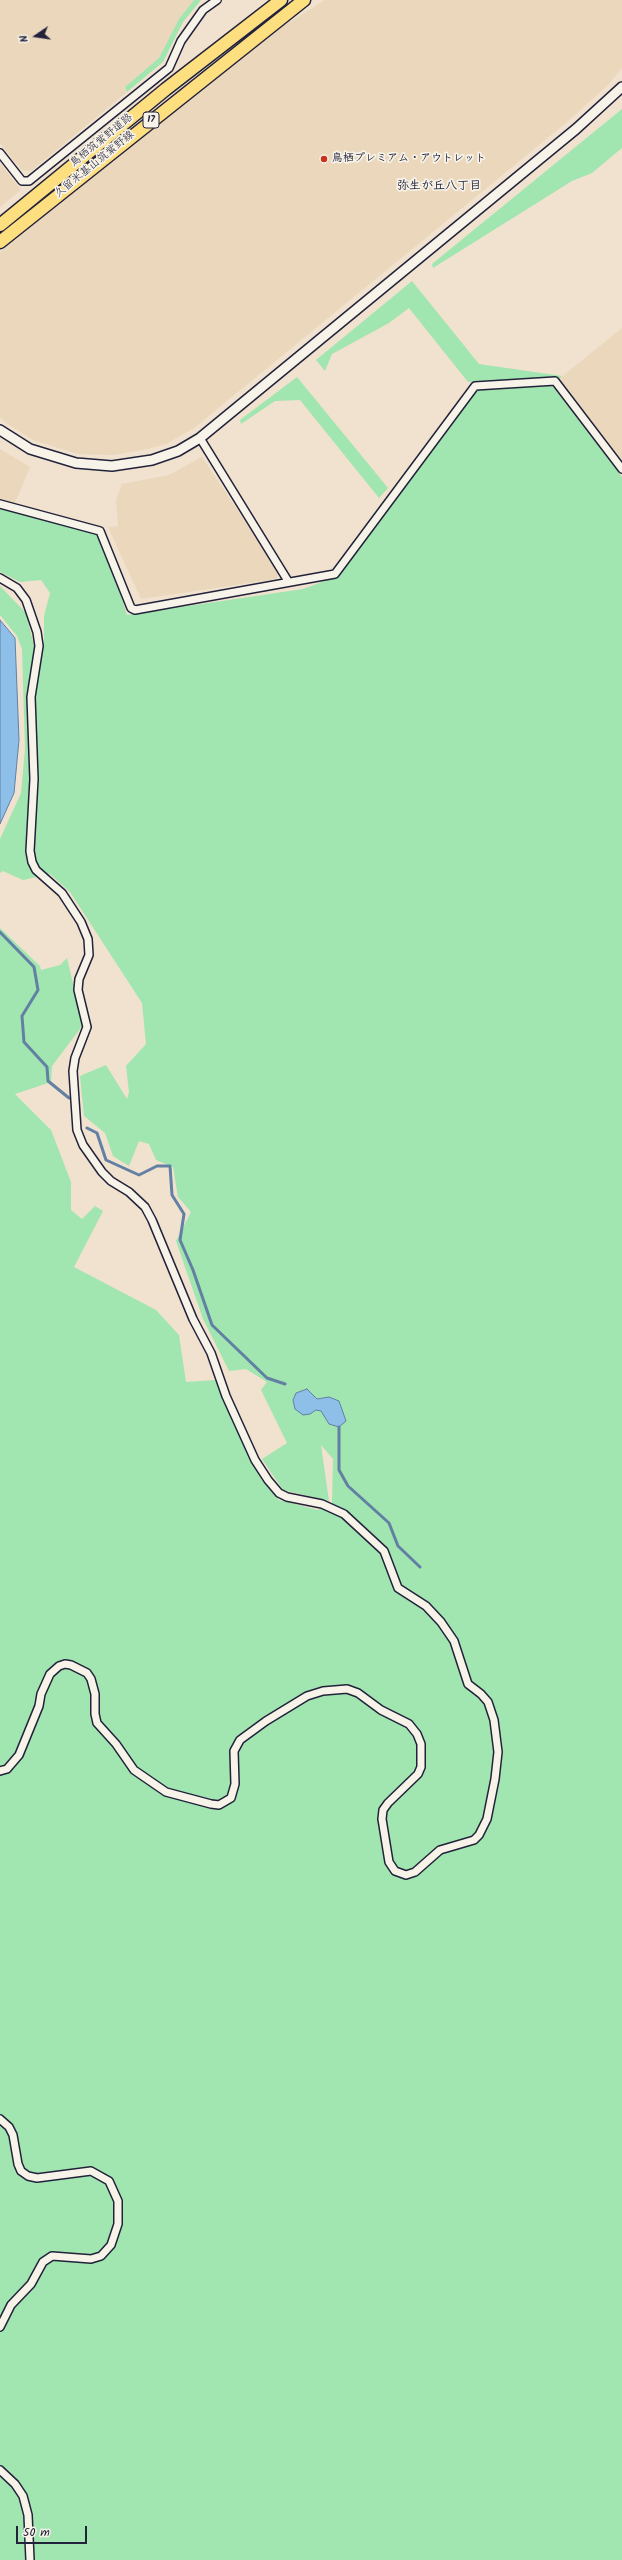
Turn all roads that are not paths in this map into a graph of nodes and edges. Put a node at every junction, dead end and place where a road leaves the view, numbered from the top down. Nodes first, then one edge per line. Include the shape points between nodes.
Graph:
1 (217, 0) edge
2 (281, 0) edge
3 (304, 0) edge
4 (622, 87) edge
5 (0, 153) edge
6 (0, 225) edge
7 (0, 242) edge
8 (0, 430) edge
9 (200, 438) junction
10 (622, 469) edge
11 (0, 504) edge
12 (0, 578) edge
13 (288, 581) junction
14 (0, 1771) edge
15 (0, 2119) edge
16 (0, 2327) edge
17 (0, 2470) edge
18 (30, 2560) edge

1 - 5 street via 203,10 182,41 169,68 28,181 22,181
2 - 6 main road, 鳥栖筑紫野道路 / 17 via 166,89
3 - 7 main road, 久留米基山筑紫野線 / 17
4 - 9 street via 576,129
8 - 9 street via 30,449 76,463 112,466 152,460 178,451
9 - 13 street
10 - 13 street via 555,381 475,386 335,574
11 - 13 street via 100,531 105,537 131,608 135,610
12 - 14 street via 17,588 26,600 39,646 31,697 34,779 30,850 32,862 36,870 62,893 82,922 88,939 89,955 78,979 78,990 88,1027 75,1058 73,1071 77,1130 83,1145 111,1181 129,1192 145,1207 193,1319 211,1352 226,1396 255,1460 268,1480 279,1493 287,1497 322,1504 344,1514 384,1551 398,1588 426,1606 454,1640 468,1684 488,1702 494,1720 498,1752 487,1819 479,1835 474,1840 440,1850 419,1869 406,1875 395,1871 389,1862 382,1815 388,1803 418,1774 421,1767 421,1744 409,1724 347,1689 323,1691 307,1696 240,1740 234,1751 235,1784 231,1798 219,1805 166,1792 134,1770 97,1723 91,1679 86,1673 65,1664 50,1674 18,1755 7,1769
15 - 16 street via 12,2131 18,2164 21,2171 28,2176 37,2178 91,2171 109,2181 118,2201 118,2224 111,2246 101,2256 52,2256 43,2262 31,2284 11,2305
17 - 18 street via 23,2496 28,2515

